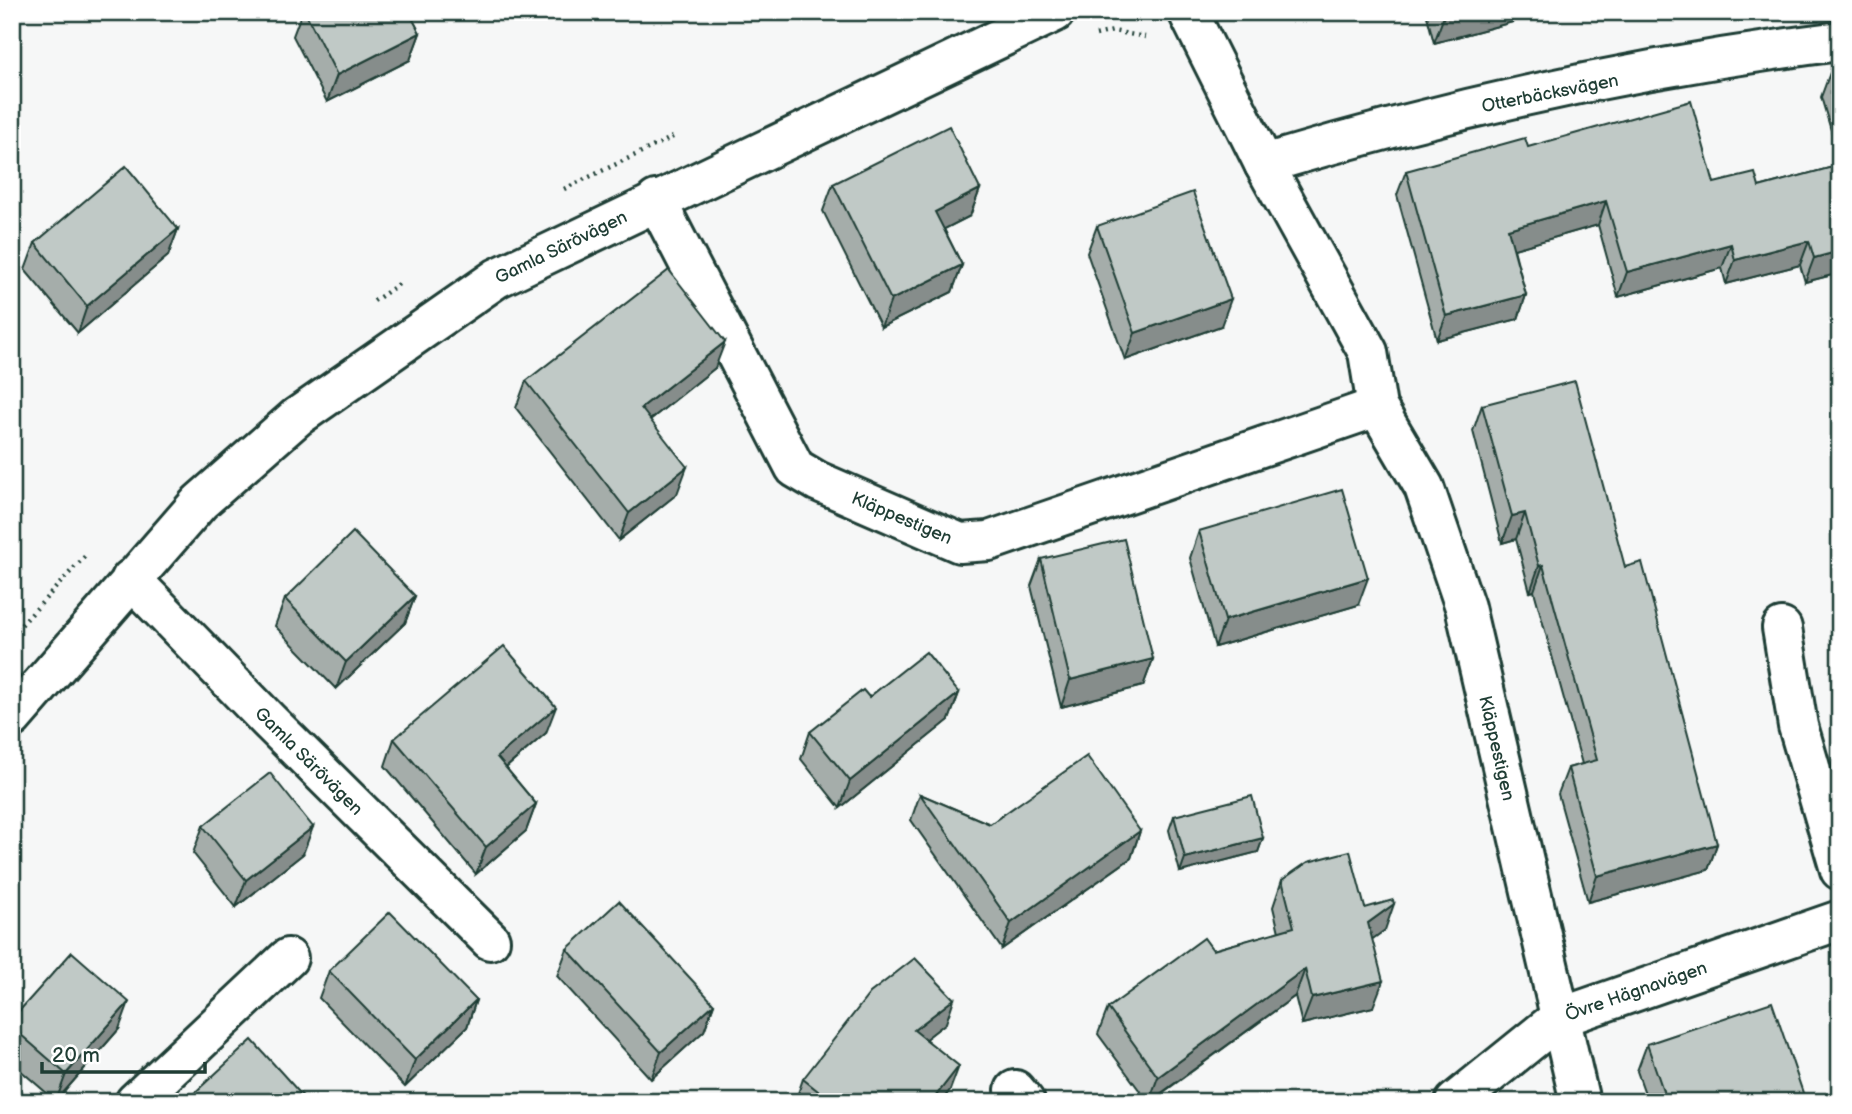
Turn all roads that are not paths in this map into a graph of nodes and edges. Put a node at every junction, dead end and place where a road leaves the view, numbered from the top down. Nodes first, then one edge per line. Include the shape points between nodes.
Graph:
1 (1055, 12) edge
2 (1188, 12) edge
3 (1840, 41) edge
4 (1264, 164) junction
5 (656, 200) junction
6 (1377, 407) junction
7 (131, 579) junction
8 (1782, 628) dead end
9 (12, 718) edge
10 (1840, 870) edge
11 (1840, 920) edge
12 (490, 940) dead end
13 (288, 958) dead end
14 (1559, 1018) junction
15 (135, 1102) edge
16 (1455, 1102) edge
17 (1580, 1102) edge

1 - 5 street, Gamla Särövägen
2 - 4 street, Kläppestigen
3 - 4 street, Otterbäcksvägen via 1712,60 1386,127
4 - 6 street, Kläppestigen via 1368,352
5 - 6 street, Kläppestigen via 795,468 960,543 989,541
5 - 7 street, Gamla Särövägen via 497,278 297,417 200,502
6 - 14 street, Kläppestigen via 1424,487 1465,607
7 - 9 street, Gamla Särövägen
7 - 12 street, Gamla Särövägen
8 - 10 street via 1798,726
11 - 14 street, Övre Hägnavägen
13 - 15 street
14 - 16 street, Övre Hägnavägen
14 - 17 street, Kläppestigen

